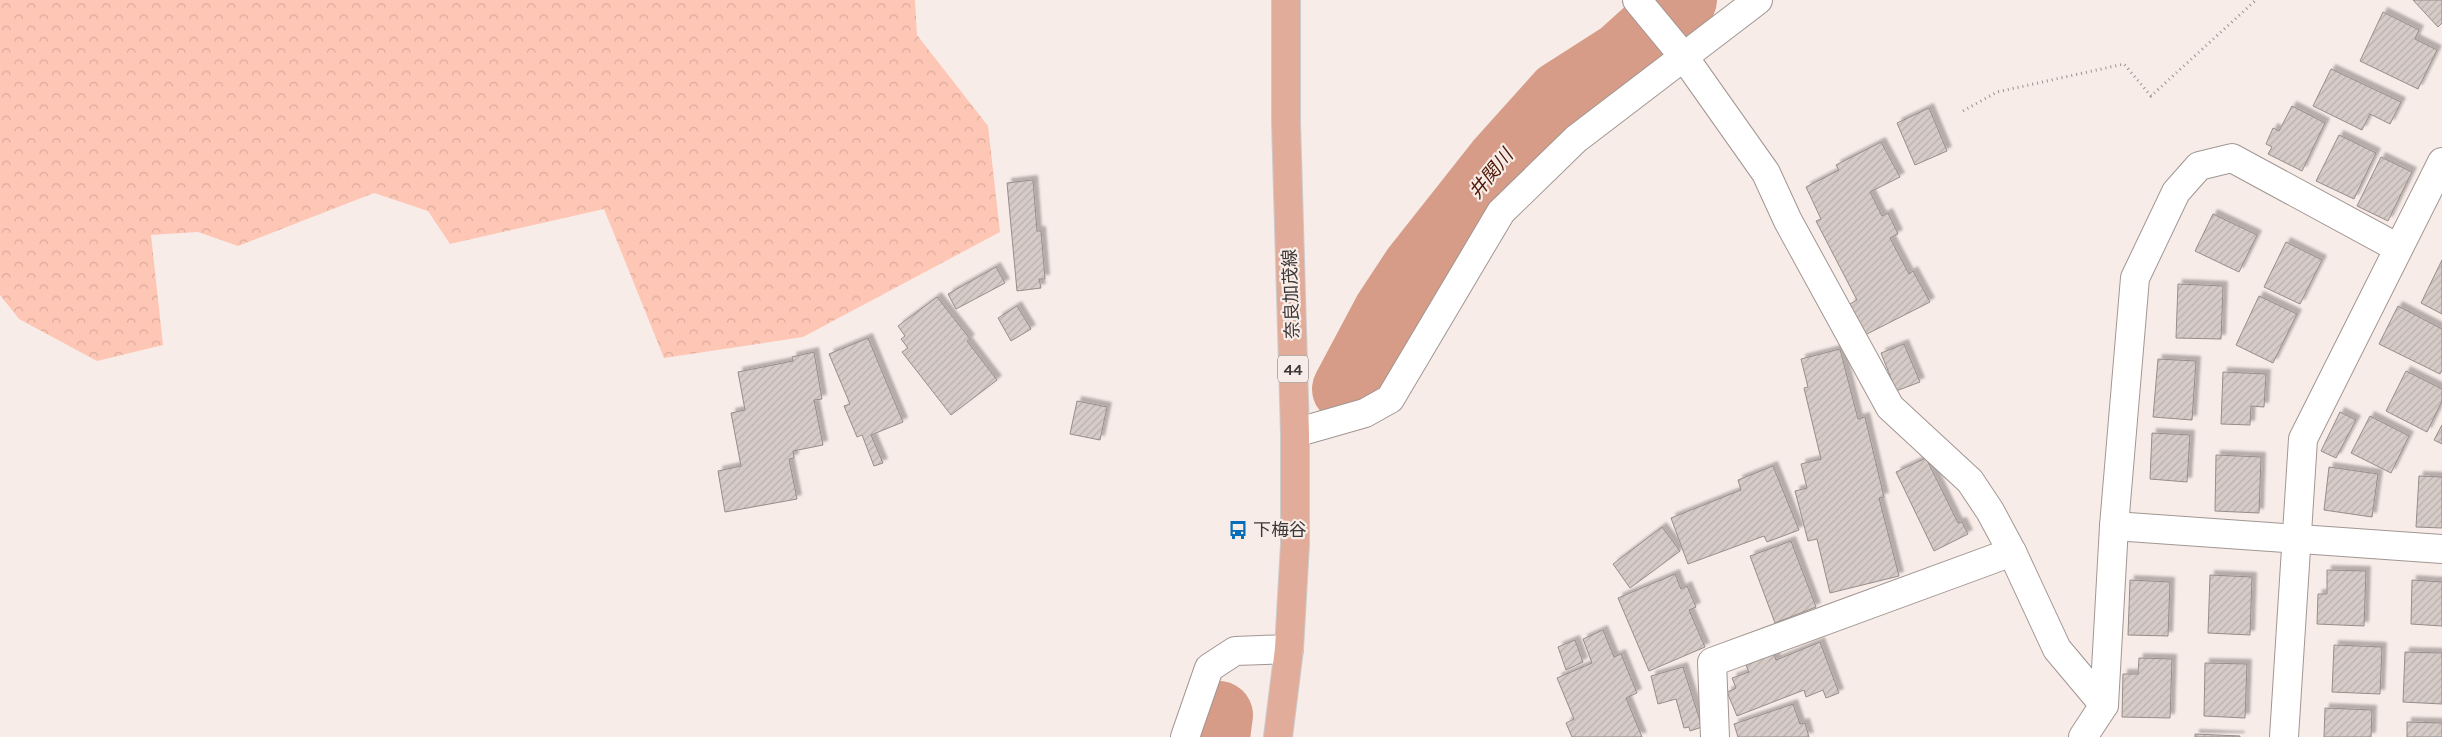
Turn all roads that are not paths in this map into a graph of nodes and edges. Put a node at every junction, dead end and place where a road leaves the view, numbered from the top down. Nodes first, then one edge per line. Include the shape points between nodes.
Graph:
1 (1286, 0) edge
2 (1758, 0) edge
3 (1638, 1) edge
4 (1678, 50) junction
5 (2442, 162) edge
6 (2398, 248) junction
7 (1295, 433) junction
8 (2114, 526) junction
9 (2296, 540) junction
10 (2442, 549) edge
11 (2012, 552) junction
12 (1289, 649) junction
13 (2104, 705) junction
14 (1185, 737) edge
15 (1278, 737) edge
16 (1716, 737) edge
17 (2082, 737) edge
18 (2284, 737) edge

1 - 7 main road, 奈良加茂線 / 44 via 1286,122
2 - 4 street
3 - 4 street
4 - 7 street via 1501,212 1390,399 1365,413
4 - 11 street via 1766,173 1792,229 1890,408 1970,480
5 - 6 street
6 - 8 street via 2232,158 2199,166 2176,192 2135,278
6 - 9 street via 2303,439
7 - 12 main road, 奈良加茂線 / 44 via 1295,544
8 - 9 street
8 - 13 street
9 - 10 street
9 - 18 street
11 - 13 street via 2057,649
11 - 16 street via 1712,662
12 - 14 street via 1235,651 1209,668
12 - 15 main road, 奈良加茂線 / 44
13 - 17 street

